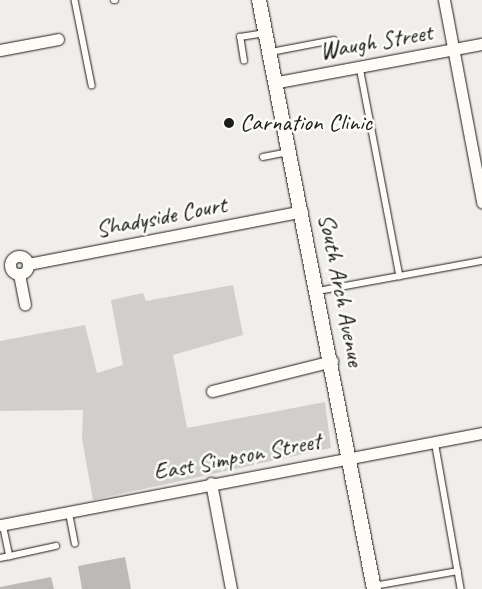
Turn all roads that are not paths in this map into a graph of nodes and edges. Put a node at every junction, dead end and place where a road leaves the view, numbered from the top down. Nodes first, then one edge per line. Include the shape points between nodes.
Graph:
1 (76, 0) edge
2 (259, 0) edge
3 (444, 0) edge
4 (266, 33) junction
5 (58, 39) dead end
6 (334, 40) dead end
7 (482, 44) edge
8 (0, 50) edge
9 (453, 50) junction
10 (271, 52) junction
11 (244, 61) dead end
12 (360, 66) junction
13 (278, 82) junction
14 (92, 85) dead end
15 (291, 152) junction
16 (263, 157) dead end
17 (482, 202) edge
18 (302, 211) junction
19 (482, 262) edge
20 (28, 264) junction
21 (20, 274) junction
22 (400, 276) junction
23 (318, 291) junction
24 (25, 304) dead end
25 (332, 362) junction
26 (212, 391) dead end
27 (482, 433) edge
28 (435, 441) junction
29 (350, 457) junction
30 (211, 483) junction
31 (69, 511) junction
32 (2, 524) edge
33 (75, 543) dead end
34 (56, 546) dead end
35 (10, 556) junction
36 (0, 558) edge
37 (458, 571) junction
38 (374, 588) edge
39 (230, 589) edge
40 (461, 589) edge

1 - 14 lane
2 - 4 street, South Arch Avenue
3 - 9 street
4 - 10 street, South Arch Avenue
4 - 11 lane via 240,37
5 - 8 street
6 - 10 lane
7 - 9 street, Waugh Street
9 - 12 street, Waugh Street
9 - 17 street
10 - 13 street, South Arch Avenue
12 - 13 street, Waugh Street
12 - 22 lane
13 - 15 street, South Arch Avenue
15 - 16 lane
15 - 18 street, South Arch Avenue
18 - 20 street, Shadyside Court
18 - 23 street, South Arch Avenue
19 - 22 lane
20 - 21 street
20 - 21 street, Shadyside Court via 22,256 12,258 12,271
21 - 24 street
22 - 23 lane
23 - 25 street, South Arch Avenue
25 - 26 street
25 - 29 street, South Arch Avenue
27 - 28 street, East Simpson Street
28 - 29 street, East Simpson Street
28 - 37 lane
29 - 30 street, East Simpson Street
29 - 38 street, South Arch Avenue
30 - 31 street, East Simpson Street
30 - 39 street
31 - 32 street, East Simpson Street
31 - 33 lane
32 - 35 lane
34 - 35 lane
35 - 36 lane
37 - 38 lane
37 - 40 lane

